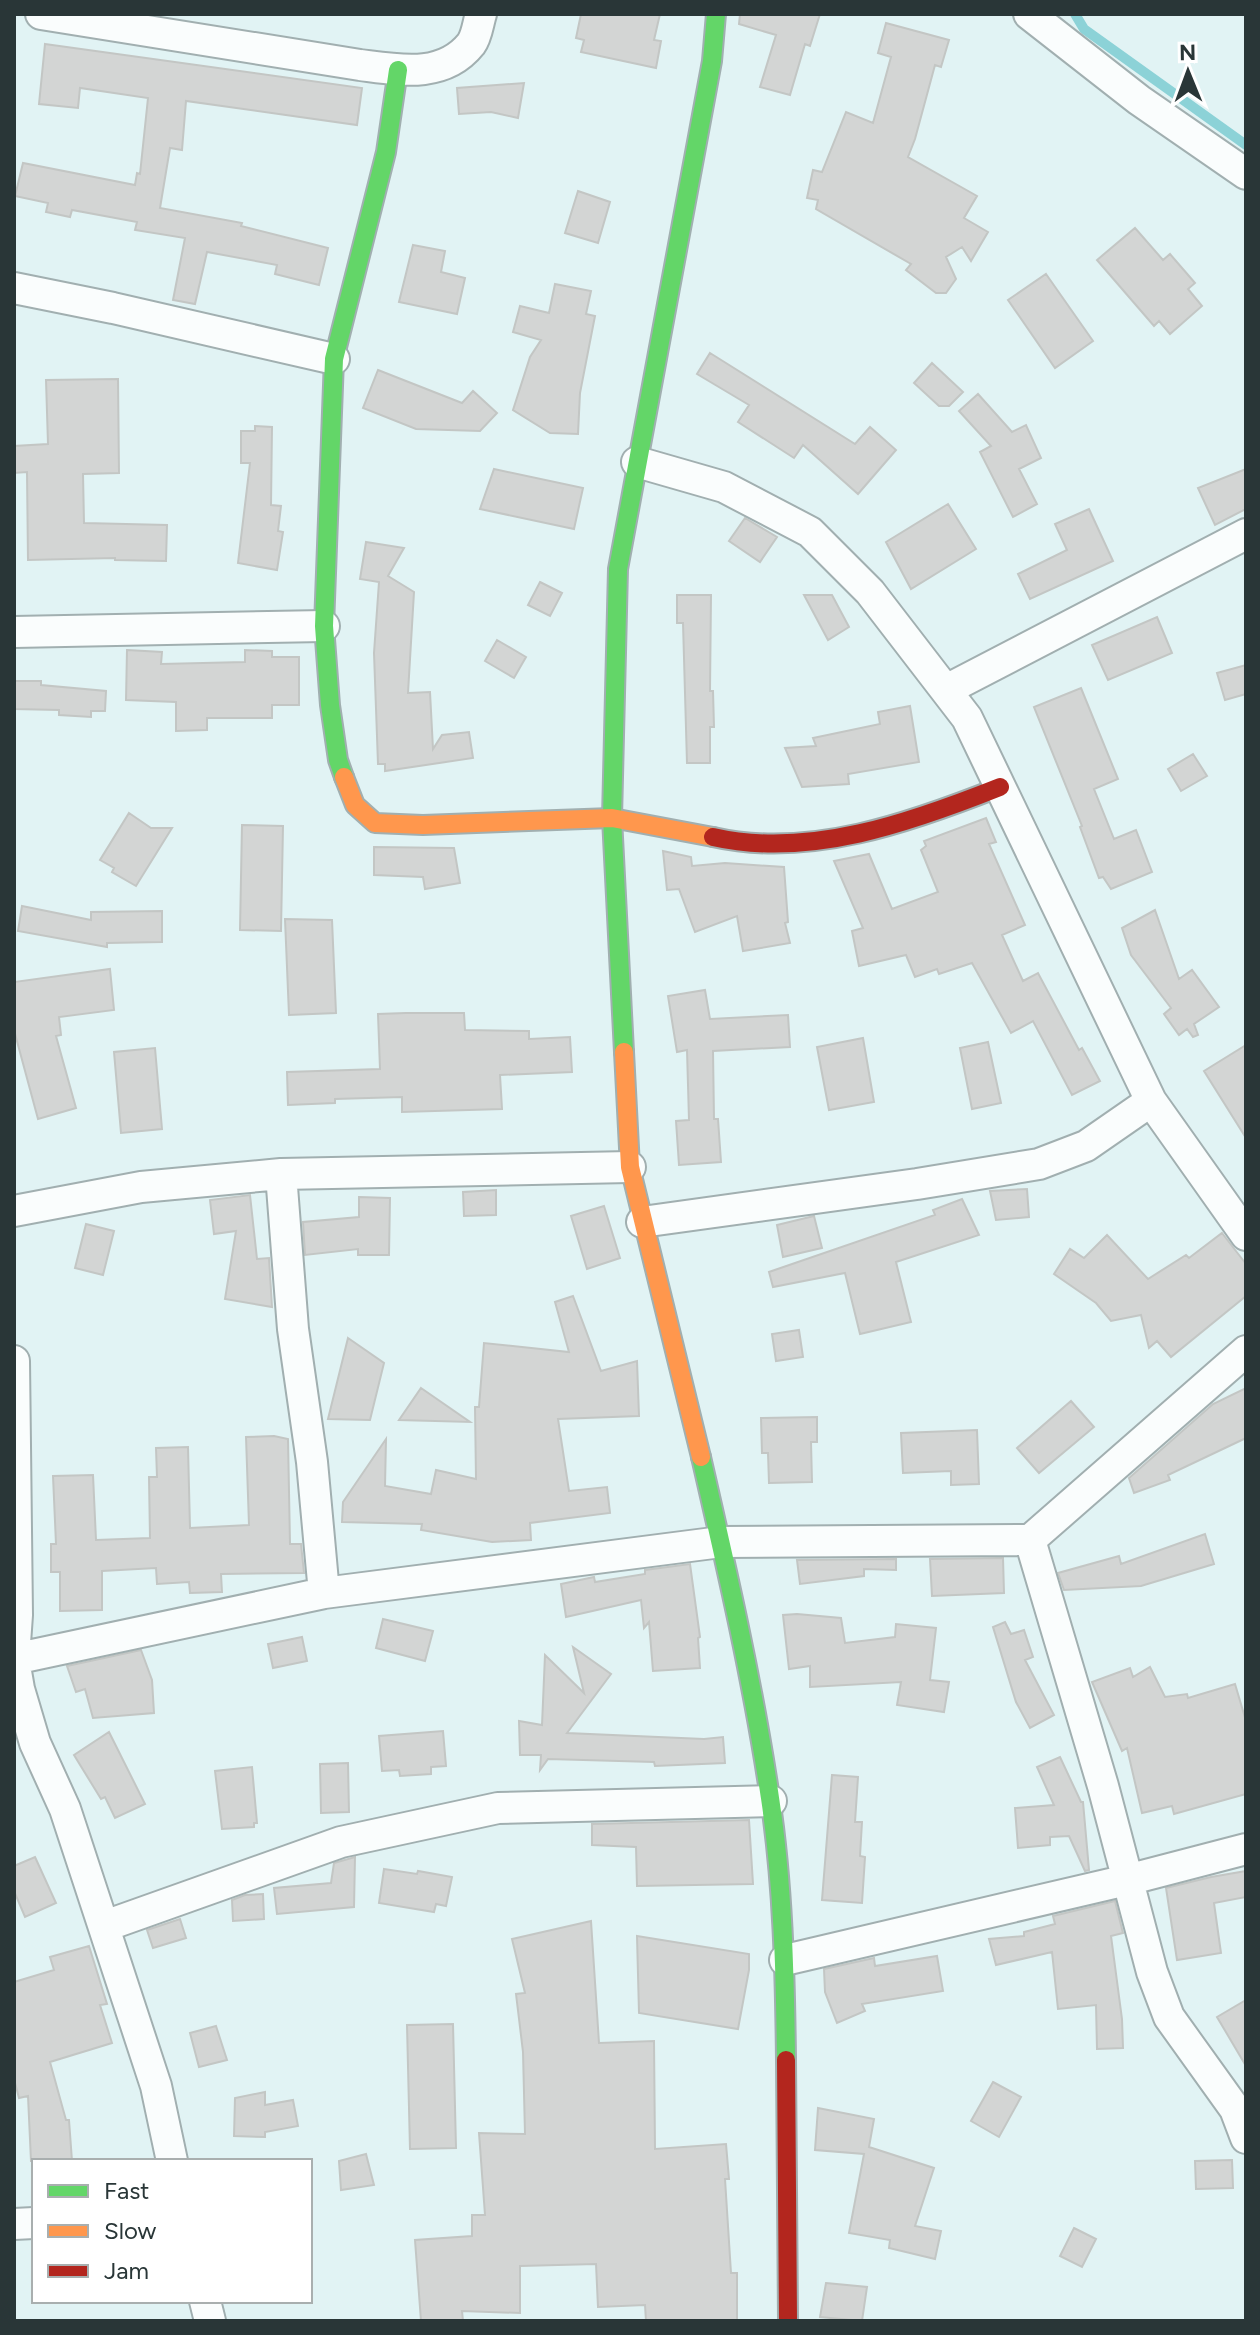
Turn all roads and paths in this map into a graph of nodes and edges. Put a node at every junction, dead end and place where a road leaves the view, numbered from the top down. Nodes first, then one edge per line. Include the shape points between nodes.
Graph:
1 (41, 14) edge
2 (481, 14) edge
3 (716, 14) edge
4 (1043, 17) edge
5 (398, 70) junction
6 (1246, 174) edge
7 (14, 288) edge
8 (334, 359) junction
9 (637, 462) junction
10 (1246, 534) edge
11 (324, 626) junction
12 (14, 632) edge
13 (946, 690) junction
14 (1000, 787) junction
15 (612, 818) junction
16 (1151, 1101) junction
17 (630, 1167) junction
18 (281, 1174) junction
19 (14, 1211) edge
20 (642, 1222) junction
21 (1246, 1235) edge
22 (1246, 1351) edge
23 (14, 1361) edge
24 (1030, 1540) junction
25 (721, 1542) junction
26 (324, 1593) junction
27 (14, 1659) edge
28 (771, 1801) junction
29 (1246, 1849) edge
30 (1127, 1880) junction
31 (105, 1926) junction
32 (785, 1960) junction
33 (1246, 2138) edge
34 (172, 2159) edge
35 (788, 2321) edge

1 - 5 street
2 - 5 street via 473,42 453,60 428,70
3 - 9 street via 712,61
4 - 6 street via 1139,100
5 - 8 street via 386,152
7 - 8 street
8 - 11 street
9 - 13 street via 724,487 810,532 870,592
9 - 15 street via 618,569
10 - 13 street
11 - 12 street
11 - 15 street via 338,760 355,805 375,823
13 - 14 street via 967,718
14 - 15 street via 929,815 843,836 777,844
14 - 16 street
15 - 17 street
16 - 20 street via 1086,1146 1039,1164
16 - 21 street
17 - 18 street
17 - 20 street
18 - 19 street via 141,1187
18 - 26 street
20 - 25 street
22 - 24 street
23 - 27 street
24 - 25 street
24 - 30 street
25 - 26 street
25 - 28 street
26 - 27 street
27 - 31 street via 35,1743 65,1809
28 - 31 street via 498,1808 341,1842
28 - 32 street
29 - 30 street
30 - 32 street
30 - 33 street via 1169,2017 1235,2109
31 - 34 street via 156,2086
32 - 35 street

